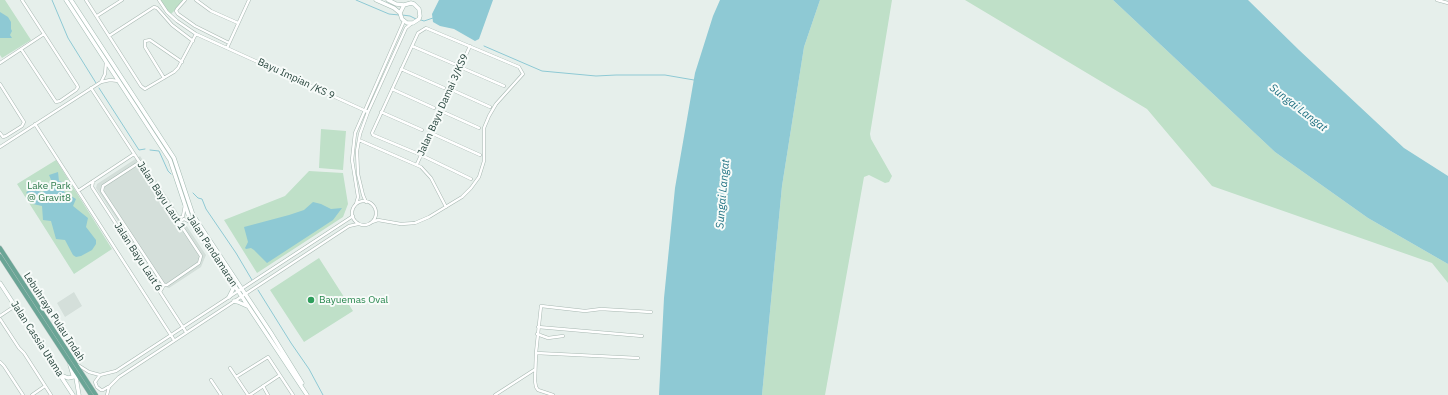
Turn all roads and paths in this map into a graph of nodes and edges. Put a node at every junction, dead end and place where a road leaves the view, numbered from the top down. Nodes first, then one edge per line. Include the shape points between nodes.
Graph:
1 (22, 0) edge
2 (66, 0) edge
3 (71, 0) edge
4 (86, 0) edge
5 (122, 0) edge
6 (159, 0) edge
7 (185, 0) edge
8 (196, 0) edge
9 (244, 0) edge
10 (376, 0) edge
11 (388, 0) edge
12 (1437, 0) edge
13 (248, 1) edge
14 (1448, 4) edge
15 (404, 5) junction
16 (400, 13) junction
17 (97, 16) junction
18 (404, 21) junction
19 (238, 23) junction
20 (411, 23) junction
21 (44, 34) junction
22 (196, 34) junction
23 (109, 36) junction
24 (193, 41) junction
25 (230, 43) junction
26 (412, 46) junction
27 (470, 46) junction
28 (227, 48) junction
29 (21, 49) junction
30 (106, 61) junction
31 (182, 62) junction
32 (0, 63) edge
33 (454, 64) dead end
34 (460, 67) junction
35 (402, 69) junction
36 (164, 78) junction
37 (119, 81) junction
38 (101, 82) junction
39 (0, 84) edge
40 (504, 86) dead end
41 (91, 88) junction
42 (444, 88) dead end
43 (392, 89) junction
44 (450, 89) junction
45 (490, 107) dead end
46 (434, 108) dead end
47 (364, 110) junction
48 (441, 111) junction
49 (368, 112) junction
50 (381, 112) junction
51 (35, 124) junction
52 (479, 128) dead end
53 (422, 130) dead end
54 (0, 133) edge
55 (431, 133) junction
56 (359, 140) junction
57 (0, 147) edge
58 (134, 154) junction
59 (421, 155) junction
60 (480, 155) dead end
61 (140, 162) junction
62 (417, 164) junction
63 (471, 179) dead end
64 (93, 181) junction
65 (78, 191) junction
66 (366, 202) junction
67 (185, 204) junction
68 (356, 204) junction
69 (446, 206) junction
70 (115, 210) junction
71 (375, 212) junction
72 (110, 213) junction
73 (353, 216) junction
74 (382, 220) junction
75 (178, 221) junction
76 (372, 222) junction
77 (358, 224) junction
78 (194, 225) junction
79 (0, 248) edge
80 (0, 256) edge
81 (232, 282) junction
82 (0, 283) edge
83 (164, 285) junction
84 (240, 291) junction
85 (160, 292) junction
86 (243, 295) junction
87 (229, 297) junction
88 (234, 301) junction
89 (15, 306) junction
90 (248, 306) junction
91 (651, 312) dead end
92 (0, 316) edge
93 (0, 319) edge
94 (183, 327) junction
95 (538, 328) junction
96 (186, 332) junction
97 (537, 334) junction
98 (171, 335) junction
99 (563, 336) dead end
100 (642, 336) dead end
101 (174, 340) junction
102 (536, 353) junction
103 (66, 356) junction
104 (638, 358) dead end
105 (0, 362) edge
106 (74, 363) junction
107 (230, 368) dead end
108 (74, 370) junction
109 (534, 370) junction
110 (59, 373) junction
111 (100, 375) junction
112 (280, 375) junction
113 (236, 376) junction
114 (212, 380) dead end
115 (45, 386) junction
116 (262, 386) junction
117 (109, 387) junction
118 (49, 394) edge
119 (23, 395) edge
120 (32, 395) edge
121 (73, 395) edge
122 (79, 395) edge
123 (91, 395) edge
124 (96, 395) edge
125 (107, 395) edge
126 (221, 395) edge
127 (249, 395) edge
128 (268, 395) edge
129 (294, 395) edge
130 (308, 395) edge
131 (495, 395) edge
132 (553, 395) edge

1 - 21 street
2 - 30 main road, Jalan Pandamaran
3 - 84 main road, Jalan Pandamaran via 174,158 193,215
4 - 17 street
5 - 17 street
6 - 22 street, Bayu Impian /KS 9 via 177,21
7 - 25 street via 176,10 178,14 195,26
8 - 19 street via 211,11
9 - 13 street
10 - 16 main road
11 - 15 main road
12 - 14 street
13 - 19 street
15 - 16 main road
15 - 20 main road via 414,4 419,9 419,19
16 - 18 main road
17 - 23 street
18 - 20 main road
18 - 47 street
19 - 25 street
20 - 49 street via 406,28
21 - 29 street
21 - 29 street via 77,85 78,88 68,96 56,102
22 - 24 street
22 - 28 street, Bayu Impian /KS 9
23 - 24 street via 154,7
23 - 36 street via 143,88 147,89
24 - 31 street
25 - 28 street
26 - 27 street via 418,33 426,28
26 - 33 street
26 - 35 street
27 - 34 street, Jalan Bayu Damai 3/KS9
27 - 69 street via 519,67 522,75 496,104 489,116 484,128 484,161 479,177 462,197
28 - 47 street, Bayu Impian /KS 9
29 - 32 street
30 - 37 main road, Jalan Pandamaran
30 - 38 street via 105,74
31 - 36 street via 174,72
31 - 36 street via 150,40 145,41 145,47
34 - 40 street
34 - 44 street, Jalan Bayu Damai 3/KS9
35 - 42 street
35 - 43 street
37 - 38 street
37 - 67 main road, Jalan Pandamaran via 170,160
38 - 41 street
39 - 54 street via 24,122 6,136 3,137
41 - 51 street
41 - 58 street, Jalan Bayu Laut 1
43 - 46 street
43 - 50 street
44 - 45 street
44 - 48 street, Jalan Bayu Damai 3/KS9
47 - 49 street, Bayu Impian /KS 9
47 - 68 street via 355,133 352,151 358,197
48 - 52 street
48 - 55 street, Jalan Bayu Damai 3/KS9
49 - 56 street
50 - 53 street
50 - 59 street via 373,135
51 - 57 street
51 - 65 street
55 - 59 street, Jalan Bayu Damai 3/KS9
55 - 60 street
56 - 62 street
56 - 66 street via 358,174
58 - 61 street, Jalan Bayu Laut 1
58 - 64 street
59 - 62 street, Jalan Bayu Damai 3/KS9
59 - 63 street
61 - 70 street via 103,186 102,191
61 - 75 street, Jalan Bayu Laut 1
62 - 69 street via 428,174
64 - 65 street
64 - 72 street, Jalan Bayu Laut 6 via 92,186
65 - 98 street
66 - 68 street
66 - 71 street via 372,205
67 - 75 street via 183,216
67 - 78 main road, Jalan Pandamaran
68 - 73 street
69 - 74 street via 415,223 401,224
70 - 72 street
70 - 83 street
71 - 74 street
71 - 76 street
72 - 85 street, Jalan Bayu Laut 6
73 - 77 street
73 - 84 street
74 - 76 street
75 - 78 street via 184,219
75 - 83 street, Jalan Bayu Laut 1 via 201,256 201,260
76 - 77 street via 366,225
77 - 86 street via 349,226
78 - 81 main road, Jalan Pandamaran
79 - 106 main road, Lebuhraya Pulau Indah
80 - 103 main road, Lebuhraya Pulau Indah
81 - 84 main road, Jalan Pandamaran
81 - 87 main road via 233,290
82 - 89 main road, Jalan Cassia Utama
83 - 85 street, Jalan Bayu Laut 1
84 - 86 main road, Jalan Pandamaran
84 - 87 street
85 - 94 street, Jalan Bayu Laut 6
86 - 88 street
86 - 90 main road, Jalan Pandamaran
86 - 130 main road, Jalan Pandamaran
87 - 94 street
88 - 90 main road
88 - 96 street
89 - 92 street
89 - 110 main road, Jalan Cassia Utama
90 - 130 main road, Jalan Pandamaran
91 - 95 street via 601,309 585,311 542,306
93 - 115 street
94 - 96 street, Jalan Bayu Laut 6
94 - 98 street
95 - 97 street
95 - 100 street
96 - 101 street
97 - 99 street via 548,338
97 - 102 street
98 - 101 street
98 - 111 street via 116,371
101 - 117 street via 119,377
102 - 104 street
102 - 109 street
103 - 108 main road, Lebuhraya Pulau Indah
103 - 110 main road via 73,372 72,377 68,378
105 - 119 street
106 - 111 street
106 - 124 main road, Lebuhraya Pulau Indah
107 - 113 street
108 - 122 main road
108 - 123 main road, Lebuhraya Pulau Indah
109 - 131 street
109 - 132 street via 536,388
110 - 121 main road, Jalan Cassia Utama
111 - 117 street via 95,382 97,387 104,390
112 - 113 street via 268,357
112 - 116 street
112 - 129 street
113 - 127 street
114 - 126 street
115 - 118 street
115 - 120 street
116 - 127 street
116 - 128 street
117 - 125 street

